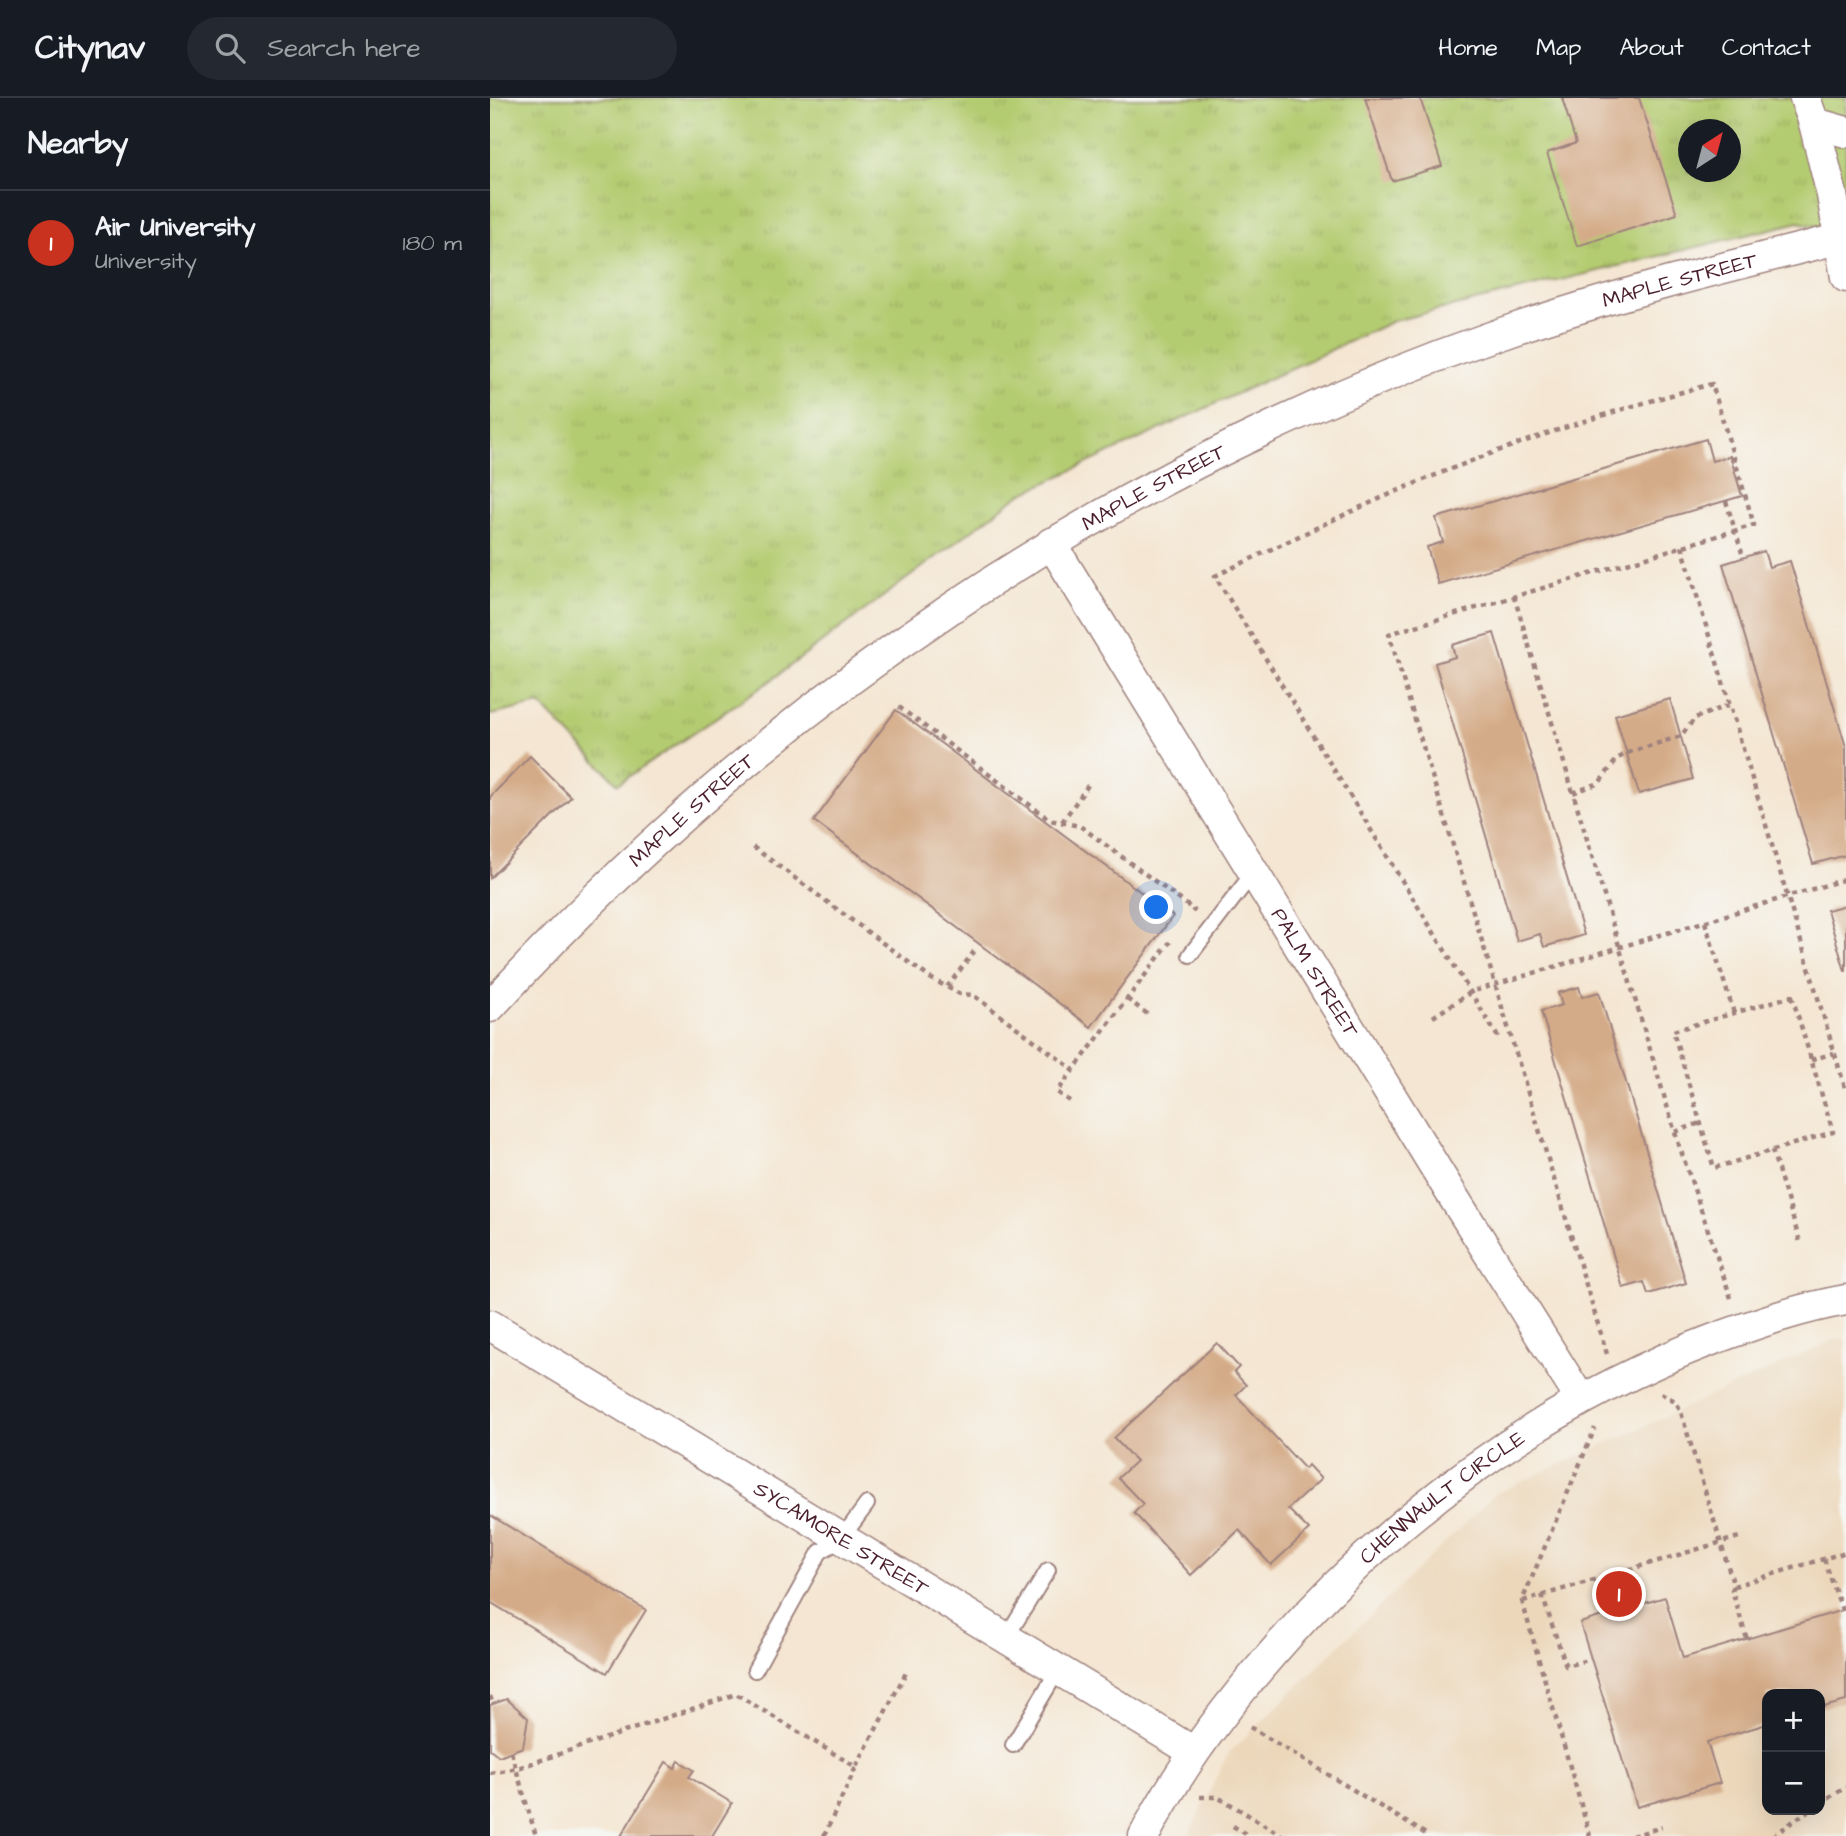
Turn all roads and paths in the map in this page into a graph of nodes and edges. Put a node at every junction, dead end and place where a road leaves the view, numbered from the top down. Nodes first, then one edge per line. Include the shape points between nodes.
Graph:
1 (1810, 111) edge
2 (1846, 132) edge
3 (1838, 239) junction
4 (1846, 277) edge
5 (1726, 501) dead end
6 (1735, 530) junction
7 (1051, 543) junction
8 (1682, 546) junction
9 (1742, 554) dead end
10 (1514, 596) junction
11 (1729, 705) junction
12 (899, 707) dead end
13 (1089, 784) dead end
14 (1573, 793) junction
15 (1062, 822) junction
16 (753, 847) dead end
17 (1253, 873) junction
18 (1846, 879) edge
19 (1787, 897) junction
20 (1185, 921) dead end
21 (1705, 922) junction
22 (1177, 932) dead end
23 (1619, 947) junction
24 (976, 949) dead end
25 (1190, 955) dead end
26 (1495, 985) junction
27 (947, 987) junction
28 (1471, 992) junction
29 (1127, 999) junction
30 (490, 1007) edge
31 (1734, 1013) junction
32 (1149, 1015) dead end
33 (1433, 1017) dead end
34 (1498, 1037) dead end
35 (1835, 1053) junction
36 (1811, 1060) junction
37 (1074, 1070) junction
38 (1846, 1091) edge
39 (1070, 1101) dead end
40 (1700, 1124) junction
41 (1675, 1132) junction
42 (1772, 1150) junction
43 (1801, 1245) dead end
44 (1846, 1300) edge
45 (1720, 1306) dead end
46 (490, 1325) edge
47 (1618, 1349) dead end
48 (1651, 1396) dead end
49 (1581, 1400) junction
50 (1588, 1429) dead end
51 (867, 1504) dead end
52 (1739, 1537) dead end
53 (841, 1539) junction
54 (1721, 1543) junction
55 (1846, 1552) edge
56 (1824, 1559) junction
57 (1048, 1570) dead end
58 (1734, 1586) junction
59 (1542, 1595) junction
60 (1522, 1601) junction
61 (1842, 1610) dead end
62 (1006, 1638) junction
63 (1747, 1639) dead end
64 (1591, 1659) dead end
65 (908, 1669) dead end
66 (755, 1670) dead end
67 (1058, 1670) junction
68 (490, 1696) edge
69 (493, 1704) dead end
70 (1254, 1717) dead end
71 (1013, 1745) dead end
72 (511, 1752) dead end
73 (1194, 1752) junction
74 (856, 1767) junction
75 (514, 1768) junction
76 (490, 1773) edge
77 (1846, 1787) edge
78 (1204, 1788) dead end
79 (1825, 1800) edge
80 (1802, 1815) edge
81 (1233, 1826) dead end
82 (1662, 1827) dead end
83 (536, 1836) edge
84 (824, 1836) edge
85 (1144, 1836) edge
86 (1249, 1836) edge
87 (1283, 1836) edge
88 (1429, 1836) edge
89 (1590, 1836) edge
90 (1632, 1836) edge
91 (1773, 1836) edge

1 - 2 street
1 - 3 street via 1832,195
3 - 4 street
3 - 7 street, MAPLE STREET via 1588,305 1411,367 1222,450
5 - 6 path
6 - 8 path
6 - 9 path
6 - 28 path via 1754,525 1713,384 1508,447 1408,486 1214,576
7 - 17 street, PALM STREET
7 - 30 street, MAPLE STREET via 905,640 733,771 639,855
8 - 10 path
8 - 11 path
10 - 14 path
10 - 26 path via 1389,634
11 - 14 path via 1695,718 1681,736 1627,753 1599,783
11 - 19 path
12 - 15 path via 1050,820
13 - 15 path
14 - 23 path
15 - 20 path via 1080,826 1194,910
16 - 27 path
17 - 25 lane
17 - 49 street, PALM STREET
18 - 19 path
19 - 21 path
19 - 35 path
21 - 23 path
21 - 31 path
22 - 29 path
23 - 26 path
23 - 41 path
24 - 27 path
26 - 28 path
26 - 47 path via 1607,1354
27 - 37 path via 973,995
28 - 33 path
28 - 34 path
29 - 32 path
29 - 37 path
31 - 36 path via 1792,996
31 - 40 path via 1673,1031
35 - 36 path
35 - 38 path
36 - 42 path via 1833,1132
37 - 39 path via 1057,1092
40 - 41 path
40 - 42 path via 1714,1168
41 - 45 path via 1732,1302
42 - 43 path
44 - 49 street, CHENNAULT CIRCLE via 1719,1337
46 - 53 street, SYCAMORE STREET
48 - 54 path via 1668,1395 1680,1409
49 - 73 street, CHENNAULT CIRCLE via 1466,1474 1356,1564 1248,1681
50 - 60 path via 1597,1424
51 - 53 lane
52 - 54 path
53 - 62 street, SYCAMORE STREET
53 - 66 lane via 820,1552
54 - 58 path
54 - 59 path
55 - 56 path
56 - 58 path
56 - 61 path
57 - 62 lane
58 - 63 path
59 - 60 path
59 - 64 path via 1566,1666
60 - 89 path
62 - 67 street, SYCAMORE STREET
65 - 74 path
67 - 71 lane
67 - 73 street, SYCAMORE STREET
68 - 69 path
70 - 88 path via 1247,1726
72 - 75 path
73 - 85 street, CHENNAULT CIRCLE
74 - 75 path via 736,1695
74 - 84 path
75 - 76 path
75 - 83 path
77 - 79 path
78 - 87 path via 1197,1798 1225,1801
80 - 91 path
81 - 86 path
82 - 90 path

